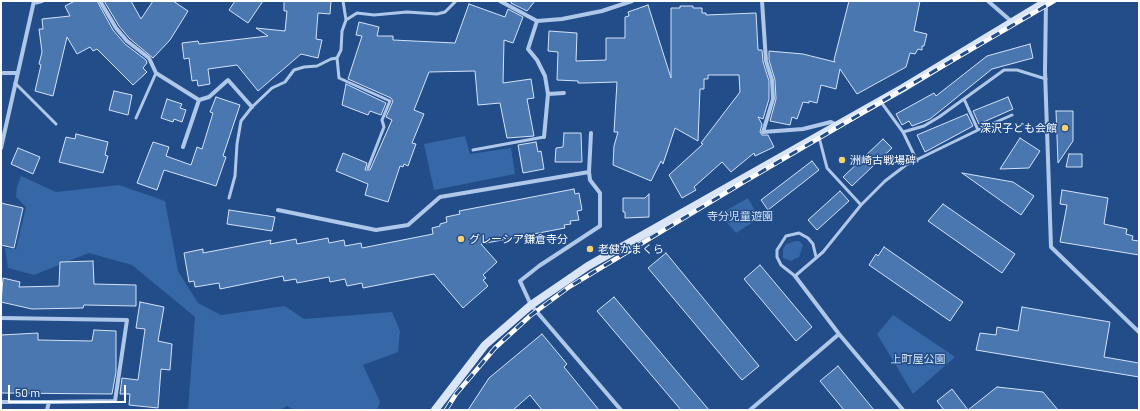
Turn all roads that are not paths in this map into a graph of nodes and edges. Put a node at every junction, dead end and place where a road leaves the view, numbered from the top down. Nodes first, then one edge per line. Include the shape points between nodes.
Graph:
1 (42, 1) edge
2 (100, 1) edge
3 (344, 1) edge
4 (456, 1) edge
5 (500, 1) edge
6 (632, 1) edge
7 (762, 1) edge
8 (988, 1) edge
9 (1046, 1) edge
10 (34, 2) edge
11 (346, 20) junction
12 (537, 20) junction
13 (1011, 21) junction
14 (337, 58) junction
15 (156, 72) junction
16 (1, 73) edge
17 (17, 73) junction
18 (1046, 79) junction
19 (15, 82) junction
20 (564, 93) dead end
21 (548, 94) junction
22 (964, 99) junction
23 (199, 100) junction
24 (880, 100) junction
25 (252, 107) junction
26 (1012, 116) dead end
27 (136, 118) dead end
28 (56, 124) dead end
29 (837, 125) junction
30 (978, 130) junction
31 (902, 132) junction
32 (591, 133) dead end
33 (818, 136) junction
34 (544, 137) joint
35 (1, 148) edge
36 (183, 148) dead end
37 (473, 150) dead end
38 (917, 161) junction
39 (368, 168) dead end
40 (589, 172) junction
41 (229, 198) dead end
42 (861, 204) junction
43 (278, 210) dead end
44 (816, 257) junction
45 (795, 276) junction
46 (531, 305) junction
47 (1, 318) edge
48 (1139, 332) edge
49 (839, 334) junction
50 (1, 402) edge
51 (49, 402) junction
52 (47, 410) edge
53 (435, 410) edge
54 (621, 410) edge
55 (750, 410) edge
56 (903, 410) edge

1 - 10 street
2 - 15 street via 116,28 127,41 149,58
3 - 11 lane
4 - 11 lane via 445,12 437,14 358,13
5 - 12 street
6 - 12 street via 562,19
7 - 29 street via 766,61 772,80 773,99 763,132 803,129 831,122
8 - 13 street
9 - 13 street
9 - 18 street
10 - 17 street
11 - 14 lane via 342,31 342,50
12 - 21 street via 528,49 545,76
13 - 24 street via 981,42
14 - 25 lane via 317,66 294,70 285,82 272,88
14 - 39 lane via 339,78 390,101 382,120 384,128
15 - 23 street
15 - 27 lane
16 - 17 street
17 - 19 street
18 - 22 lane via 1017,70 1004,70
18 - 48 street via 1051,247
19 - 28 lane
19 - 35 street
20 - 21 street
21 - 34 street
22 - 30 lane
22 - 31 lane via 924,126
23 - 25 street via 209,97 228,80
23 - 36 street
24 - 29 street
24 - 31 lane
25 - 41 lane via 241,121 235,176
26 - 30 lane
29 - 33 street
30 - 38 lane
31 - 38 lane
32 - 40 street
33 - 42 lane via 827,168
33 - 46 street via 588,266
34 - 37 lane
38 - 42 lane via 906,165 885,181
40 - 43 street via 440,197 408,225 376,230
40 - 46 street via 590,180 600,193 600,226 539,266 520,282
42 - 44 lane via 823,252
44 - 45 lane
44 - 45 lane via 813,244 808,238 799,233 786,236 777,250 777,257 781,265
45 - 49 street
46 - 53 street via 485,345
46 - 54 street
47 - 51 street via 127,320 115,401
49 - 55 street
49 - 56 street
50 - 51 street
51 - 52 street

